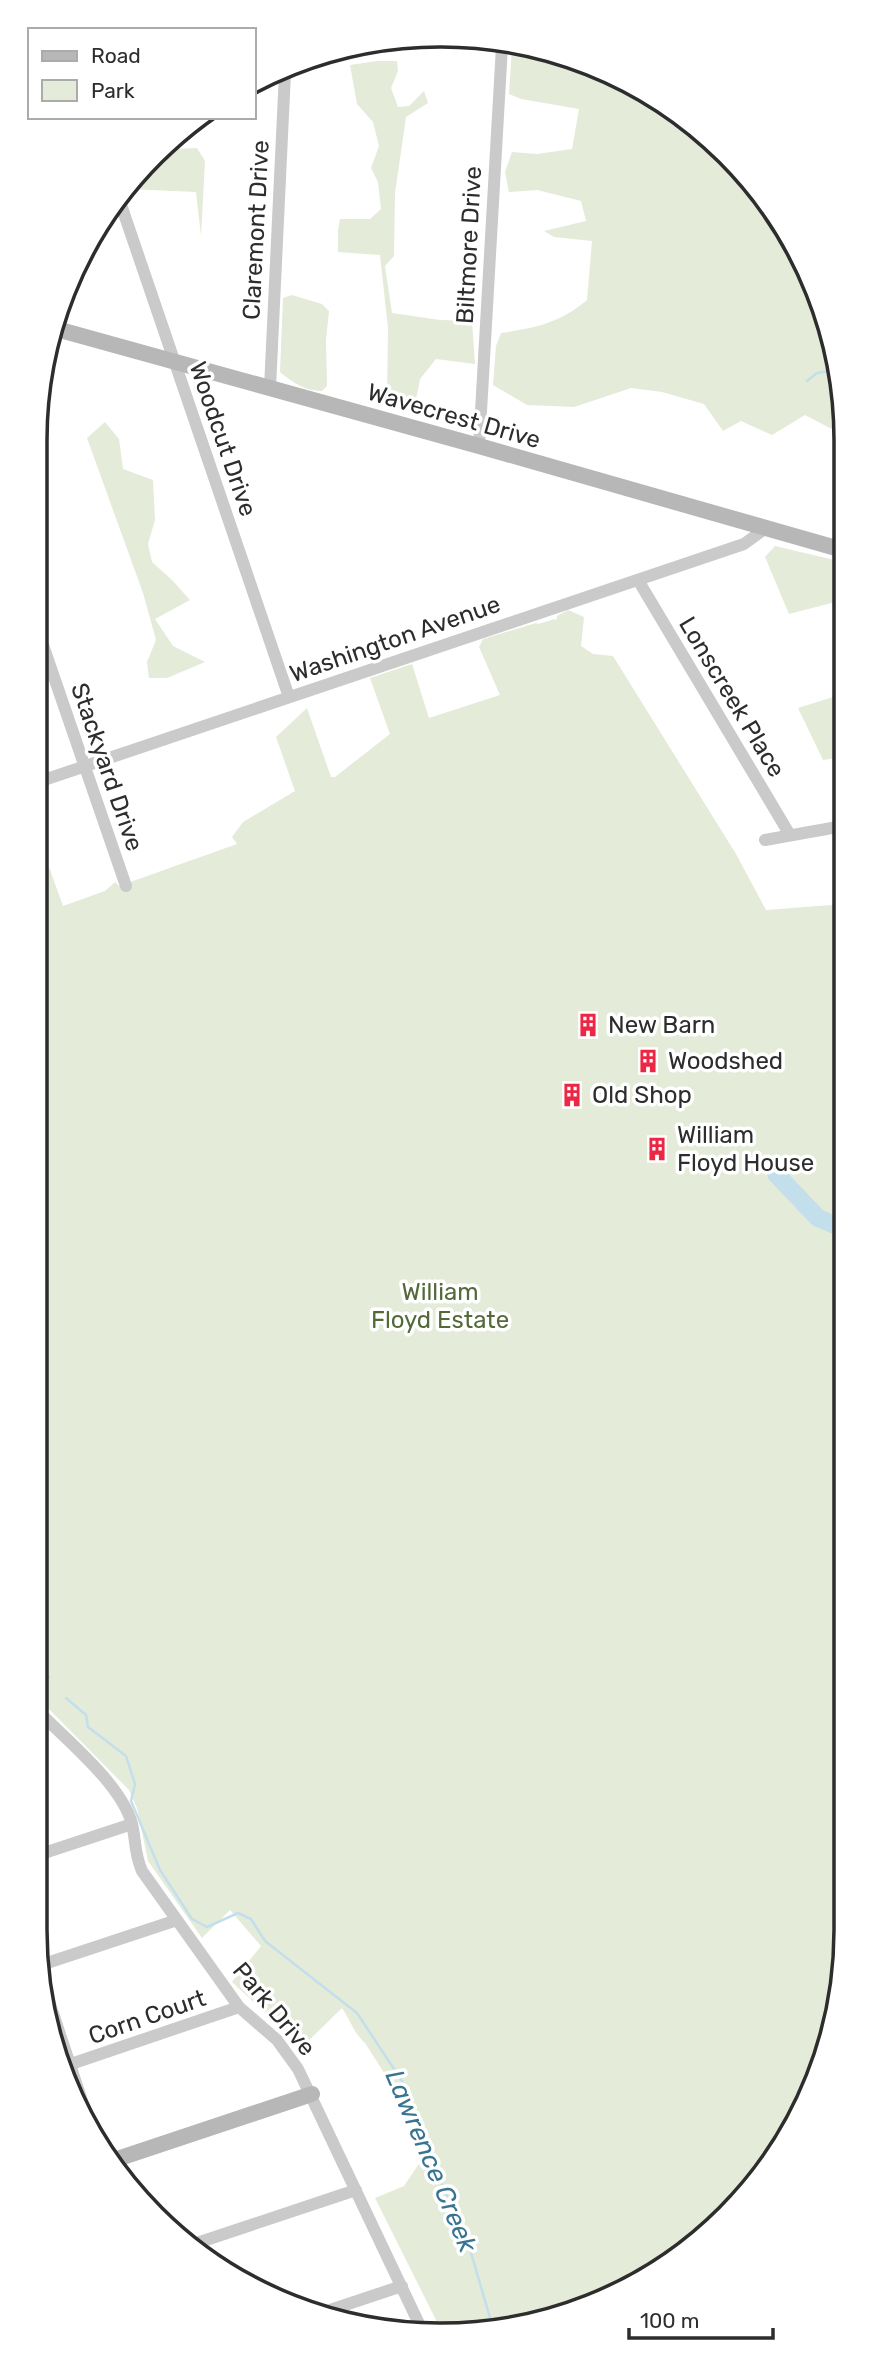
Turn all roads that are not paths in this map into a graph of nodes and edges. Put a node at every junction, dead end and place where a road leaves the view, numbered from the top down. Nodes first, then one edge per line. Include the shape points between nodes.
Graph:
1 (502, 53) edge
2 (285, 80) edge
3 (123, 210) edge
4 (63, 331) edge
5 (174, 362) junction
6 (270, 388) junction
7 (479, 446) junction
8 (766, 528) junction
9 (834, 547) edge
10 (638, 580) junction
11 (47, 657) edge
12 (289, 697) junction
13 (84, 766) junction
14 (47, 779) edge
15 (834, 828) edge
16 (790, 835) junction
17 (765, 840) dead end
18 (126, 886) dead end
19 (47, 1720) edge
20 (132, 1824) junction
21 (47, 1852) edge
22 (177, 1920) junction
23 (49, 1962) edge
24 (239, 2007) junction
25 (71, 2064) edge
26 (312, 2094) junction
27 (121, 2158) edge
28 (356, 2190) junction
29 (202, 2241) edge
30 (402, 2286) junction
31 (336, 2308) edge
32 (418, 2322) edge

1 - 7 street, Biltmore Drive
2 - 6 street, Claremont Drive
3 - 5 street, Woodcut Drive
4 - 5 street, Wavecrest Drive
5 - 6 street, Wavecrest Drive
5 - 12 street, Woodcut Drive
6 - 7 street, Wavecrest Drive
7 - 8 street, Wavecrest Drive
8 - 9 street, Wavecrest Drive
8 - 10 street, Washington Avenue via 744,544
10 - 12 street, Washington Avenue
10 - 16 street, Lonscreek Place
11 - 13 street, Stackyard Drive
12 - 13 street, Washington Avenue
13 - 14 street, Washington Avenue
13 - 18 street, Stackyard Drive
15 - 16 street
16 - 17 street
19 - 20 street, Park Drive via 104,1776
20 - 21 street
20 - 22 street, Park Drive via 135,1855 142,1871
22 - 23 street
22 - 24 street, Park Drive
24 - 25 street, Corn Court
24 - 26 street, Park Drive via 277,2040
26 - 27 street
26 - 28 street, Park Drive
28 - 29 street
28 - 30 street, Park Drive
30 - 31 street
30 - 32 street, Park Drive

